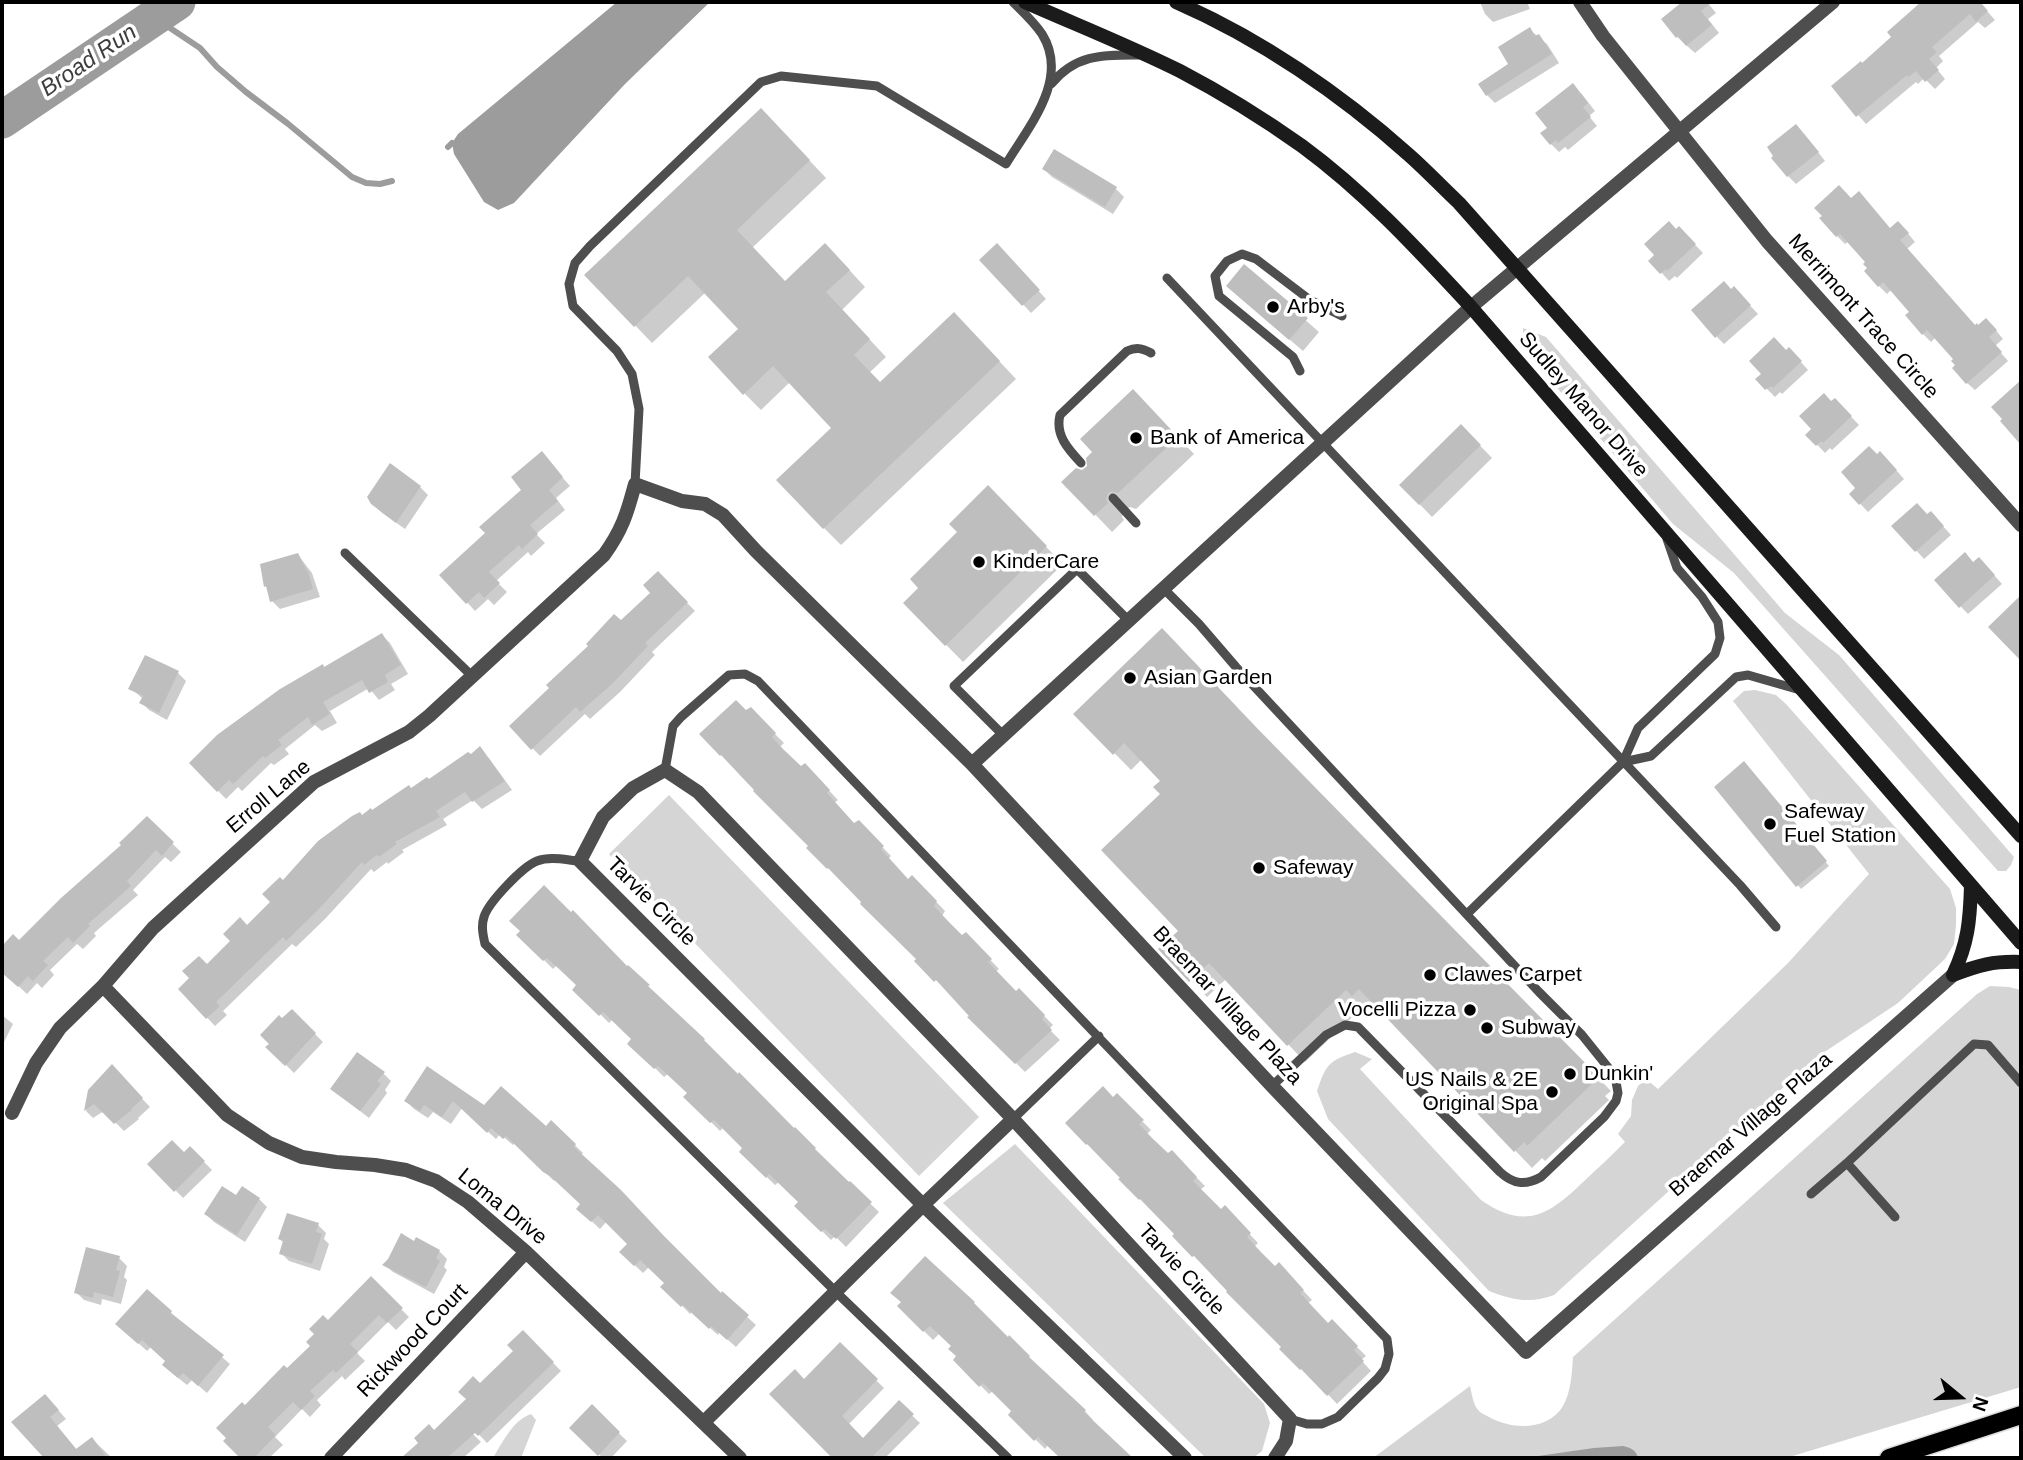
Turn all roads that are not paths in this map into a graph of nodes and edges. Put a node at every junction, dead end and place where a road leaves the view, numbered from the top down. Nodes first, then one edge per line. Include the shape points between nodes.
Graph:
1 (1013, 2) edge
2 (1025, 2) edge
3 (1176, 2) edge
4 (1580, 2) edge
5 (1833, 2) edge
6 (1144, 54) junction
7 (1051, 84) junction
8 (1679, 132) junction
9 (1517, 269) junction
10 (1167, 278) dead end
11 (1471, 307) junction
12 (1342, 316) dead end
13 (1150, 353) dead end
14 (1300, 371) dead end
15 (1323, 443) junction
16 (1081, 463) dead end
17 (635, 484) junction
18 (1113, 498) dead end
19 (1136, 523) dead end
20 (2021, 524) edge
21 (1665, 531) junction
22 (345, 553) dead end
23 (1164, 589) junction
24 (1129, 621) junction
25 (472, 676) junction
26 (1804, 692) junction
27 (1003, 736) junction
28 (1623, 762) junction
29 (972, 764) junction
30 (665, 770) junction
31 (2021, 836) edge
32 (580, 861) junction
33 (1971, 886) junction
34 (1467, 914) junction
35 (1776, 927) dead end
36 (2016, 928) edge
37 (2021, 943) edge
38 (2021, 962) edge
39 (1953, 975) junction
40 (103, 986) junction
41 (1099, 1036) junction
42 (2021, 1083) edge
43 (1272, 1086) junction
44 (12, 1113) dead end
45 (1013, 1119) junction
46 (1847, 1163) junction
47 (1811, 1194) dead end
48 (923, 1205) junction
49 (1895, 1217) dead end
50 (526, 1252) junction
51 (836, 1292) junction
52 (2021, 1415) edge
53 (1290, 1419) junction
54 (705, 1422) junction
55 (331, 1458) edge
56 (740, 1458) edge
57 (1008, 1458) edge
58 (1185, 1458) edge
59 (1275, 1458) edge
60 (1889, 1458) edge

1 - 7 lane via 1046,41
2 - 6 main road, Sudley Manor Drive
3 - 9 main road, Sudley Manor Drive via 1248,39 1354,110 1459,203
4 - 8 street, Merrimont Trace Circle
5 - 8 street
6 - 7 lane via 1084,59
6 - 11 main road, Sudley Manor Drive via 1238,104 1302,146 1407,237
7 - 17 lane via 1006,163 877,86 781,76 761,82 575,264 569,284 573,306 617,351 632,374 639,409
8 - 9 street
8 - 20 street, Merrimont Trace Circle via 1768,241
9 - 11 street
9 - 31 main road, Sudley Manor Drive
10 - 15 lane
11 - 15 street
11 - 21 main road, Sudley Manor Drive
12 - 14 lane via 1310,300 1256,259 1242,254 1227,261 1216,276 1219,296 1293,357
13 - 16 lane via 1134,348 1127,351 1060,415 1060,434
15 - 23 street
15 - 28 lane
17 - 25 street, Erroll Lane via 625,522 604,555
17 - 29 street, Braemar Village Plaza via 723,514
18 - 19 lane
21 - 26 main road, Sudley Manor Drive
21 - 28 lane via 1677,568 1713,613 1720,638 1715,654 1638,727
22 - 25 lane
23 - 24 street
23 - 34 lane
24 - 27 street
24 - 27 lane via 1077,569 954,686
25 - 40 street, Erroll Lane via 409,732 314,782 153,928
26 - 28 lane via 1748,675 1736,677 1651,756
26 - 33 main road, Sudley Manor Drive
27 - 29 street
28 - 34 lane
28 - 35 lane
29 - 43 street, Braemar Village Plaza
30 - 32 street, Tarvie Circle via 633,788 603,817
30 - 41 lane via 673,726 681,717 729,675 744,674 758,681
30 - 45 street, Tarvie Circle via 698,793
32 - 48 street, Tarvie Circle
32 - 51 lane via 555,858 526,868 488,907 482,931 485,944
33 - 36 main road, Sudley Manor Drive
33 - 39 main road via 1964,951
34 - 43 lane via 1582,1035 1618,1085 1616,1101 1604,1117 1541,1177 1528,1184 1507,1178 1358,1027 1345,1025 1326,1035
36 - 37 main road, Sudley Manor Drive
38 - 39 main road via 1980,964
39 - 43 street, Braemar Village Plaza via 1526,1352
40 - 44 street, Erroll Lane via 60,1028 36,1063
40 - 50 street, Loma Drive via 228,1115 270,1143 302,1157 375,1164 436,1181
41 - 45 lane
41 - 53 lane via 1387,1339 1385,1369 1338,1418 1322,1424
42 - 46 lane via 1988,1045 1974,1044
45 - 48 street
45 - 53 street, Tarvie Circle
46 - 47 lane
46 - 49 lane
48 - 51 street
48 - 58 street, Tarvie Circle
50 - 54 street, Loma Drive
50 - 55 street, Rickwood Court
51 - 54 street
51 - 57 lane
52 - 60 main road
53 - 59 street via 1286,1441
54 - 56 street, Loma Drive

